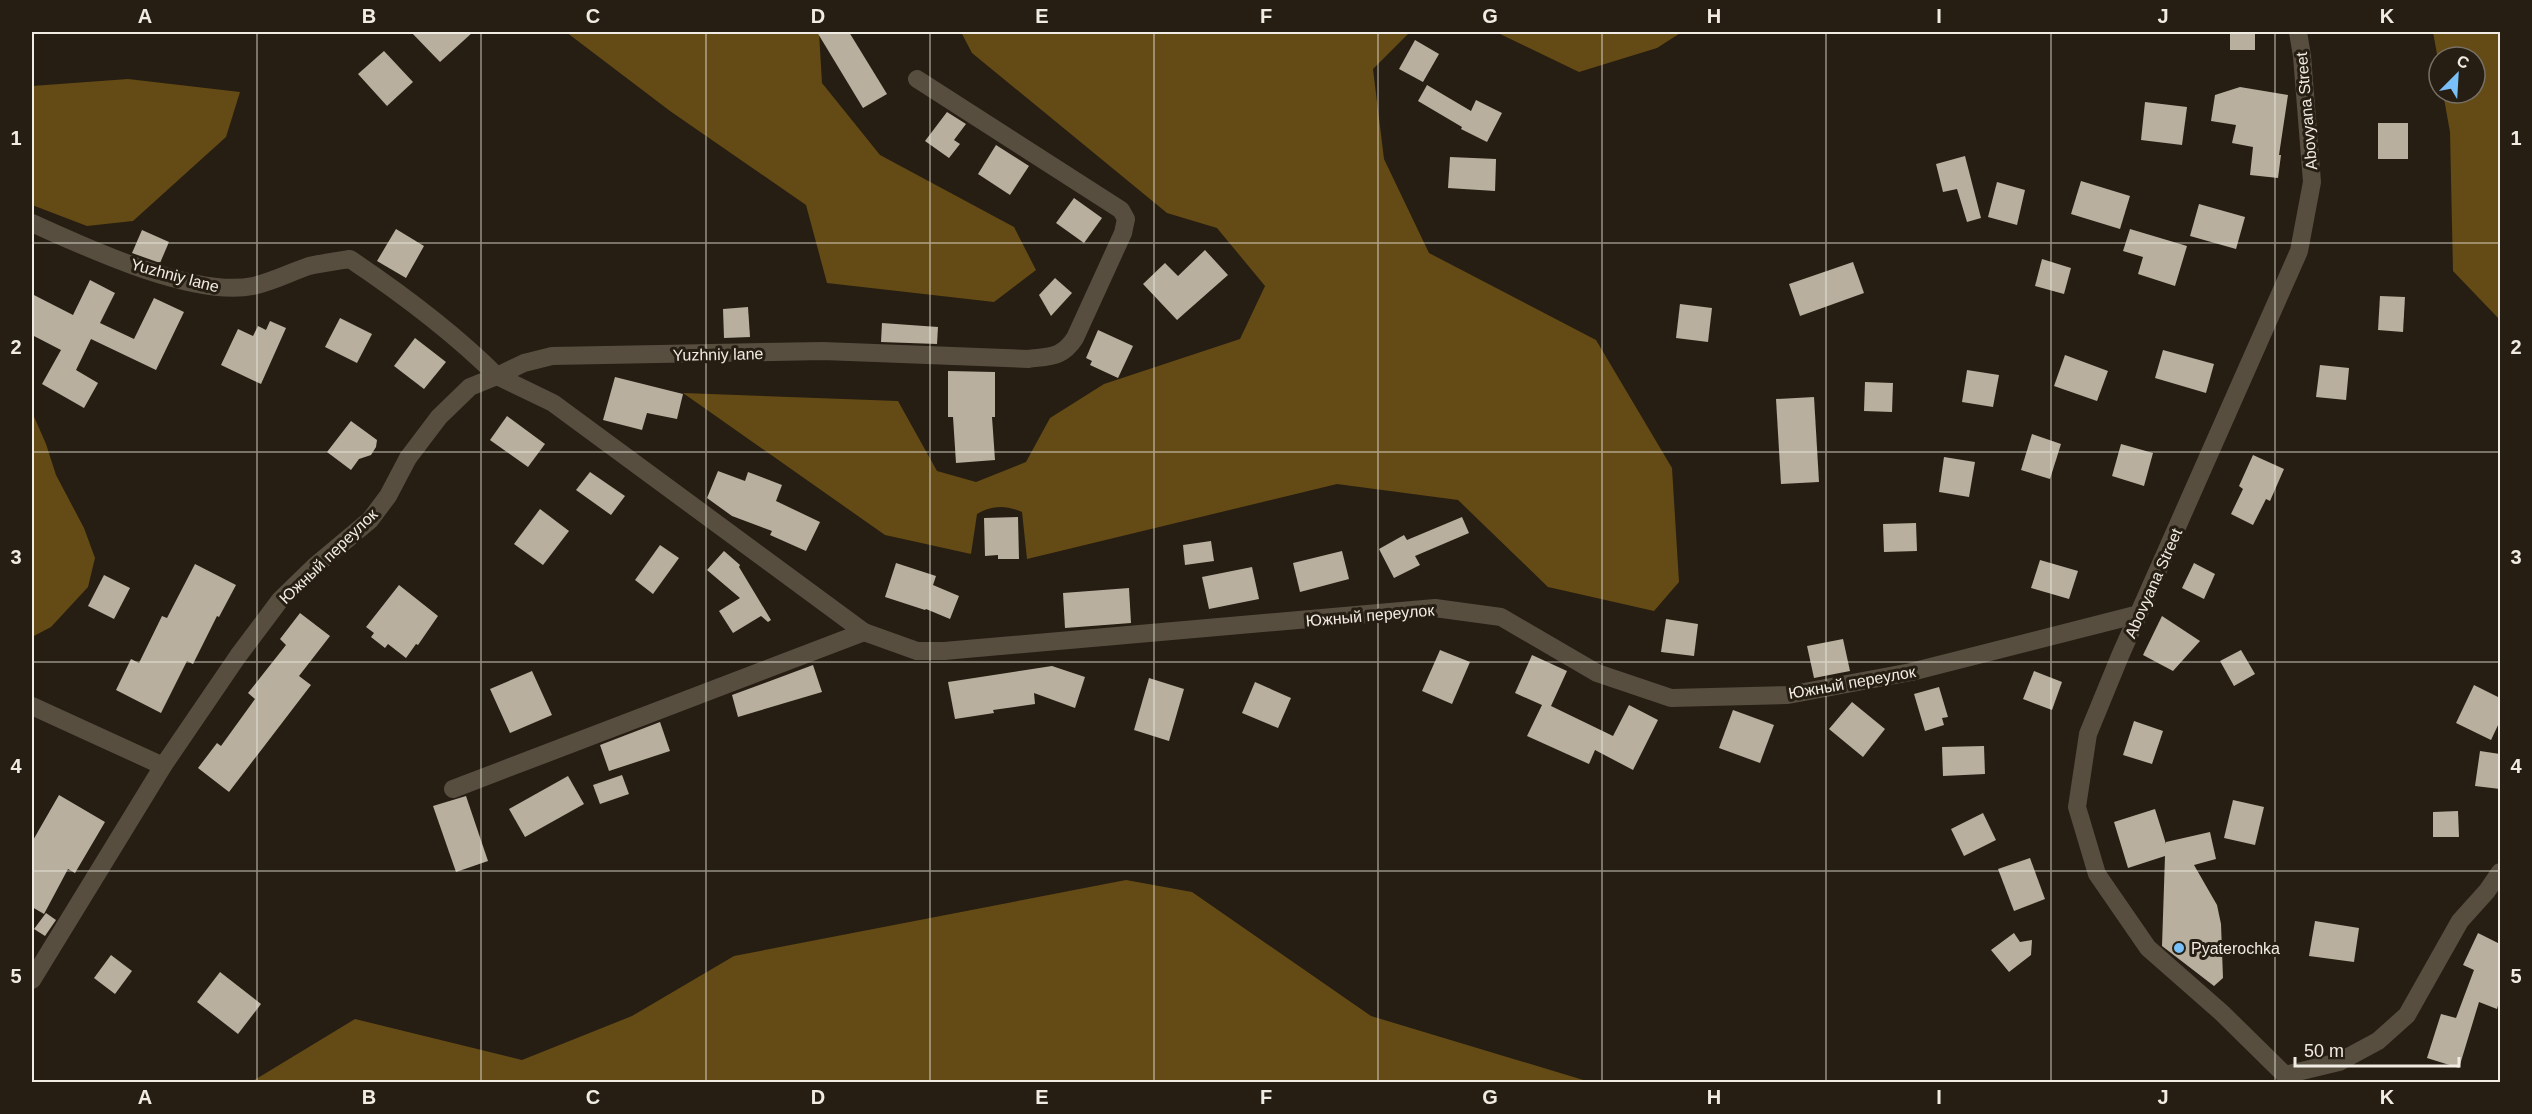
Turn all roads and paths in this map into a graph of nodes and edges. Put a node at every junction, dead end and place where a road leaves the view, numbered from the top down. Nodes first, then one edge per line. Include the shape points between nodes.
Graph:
1 (2298, 32) edge
2 (916, 80) dead end
3 (32, 223) edge
4 (497, 376) junction
5 (2139, 614) junction
6 (864, 632) junction
7 (32, 706) edge
8 (163, 766) junction
9 (453, 789) dead end
10 (2500, 872) edge
11 (32, 980) edge
12 (2288, 1079) edge

1 - 5 street, Abovyana Street via 2312,182 2299,251
2 - 4 street, Yuzhniy lane via 1121,210 1126,219 1123,232 1067,349 1058,355 1028,359 823,351 552,356
3 - 4 street, Yuzhniy lane via 99,254 219,289 253,286 312,266 350,259 469,348
4 - 6 street, Южный переулок via 553,403
4 - 8 street, Южный переулок via 470,387 439,417 370,520 280,600
5 - 6 street, Южный переулок via 1911,672 1788,695 1671,698 1597,673 1501,617 1435,608 944,651 917,651
5 - 12 street, Abovyana Street via 2088,734 2077,807 2097,874 2148,948 2222,1013
6 - 9 street
7 - 8 street
8 - 11 street, Южный переулок
10 - 12 street via 2460,921 2407,1015 2378,1041 2338,1062

